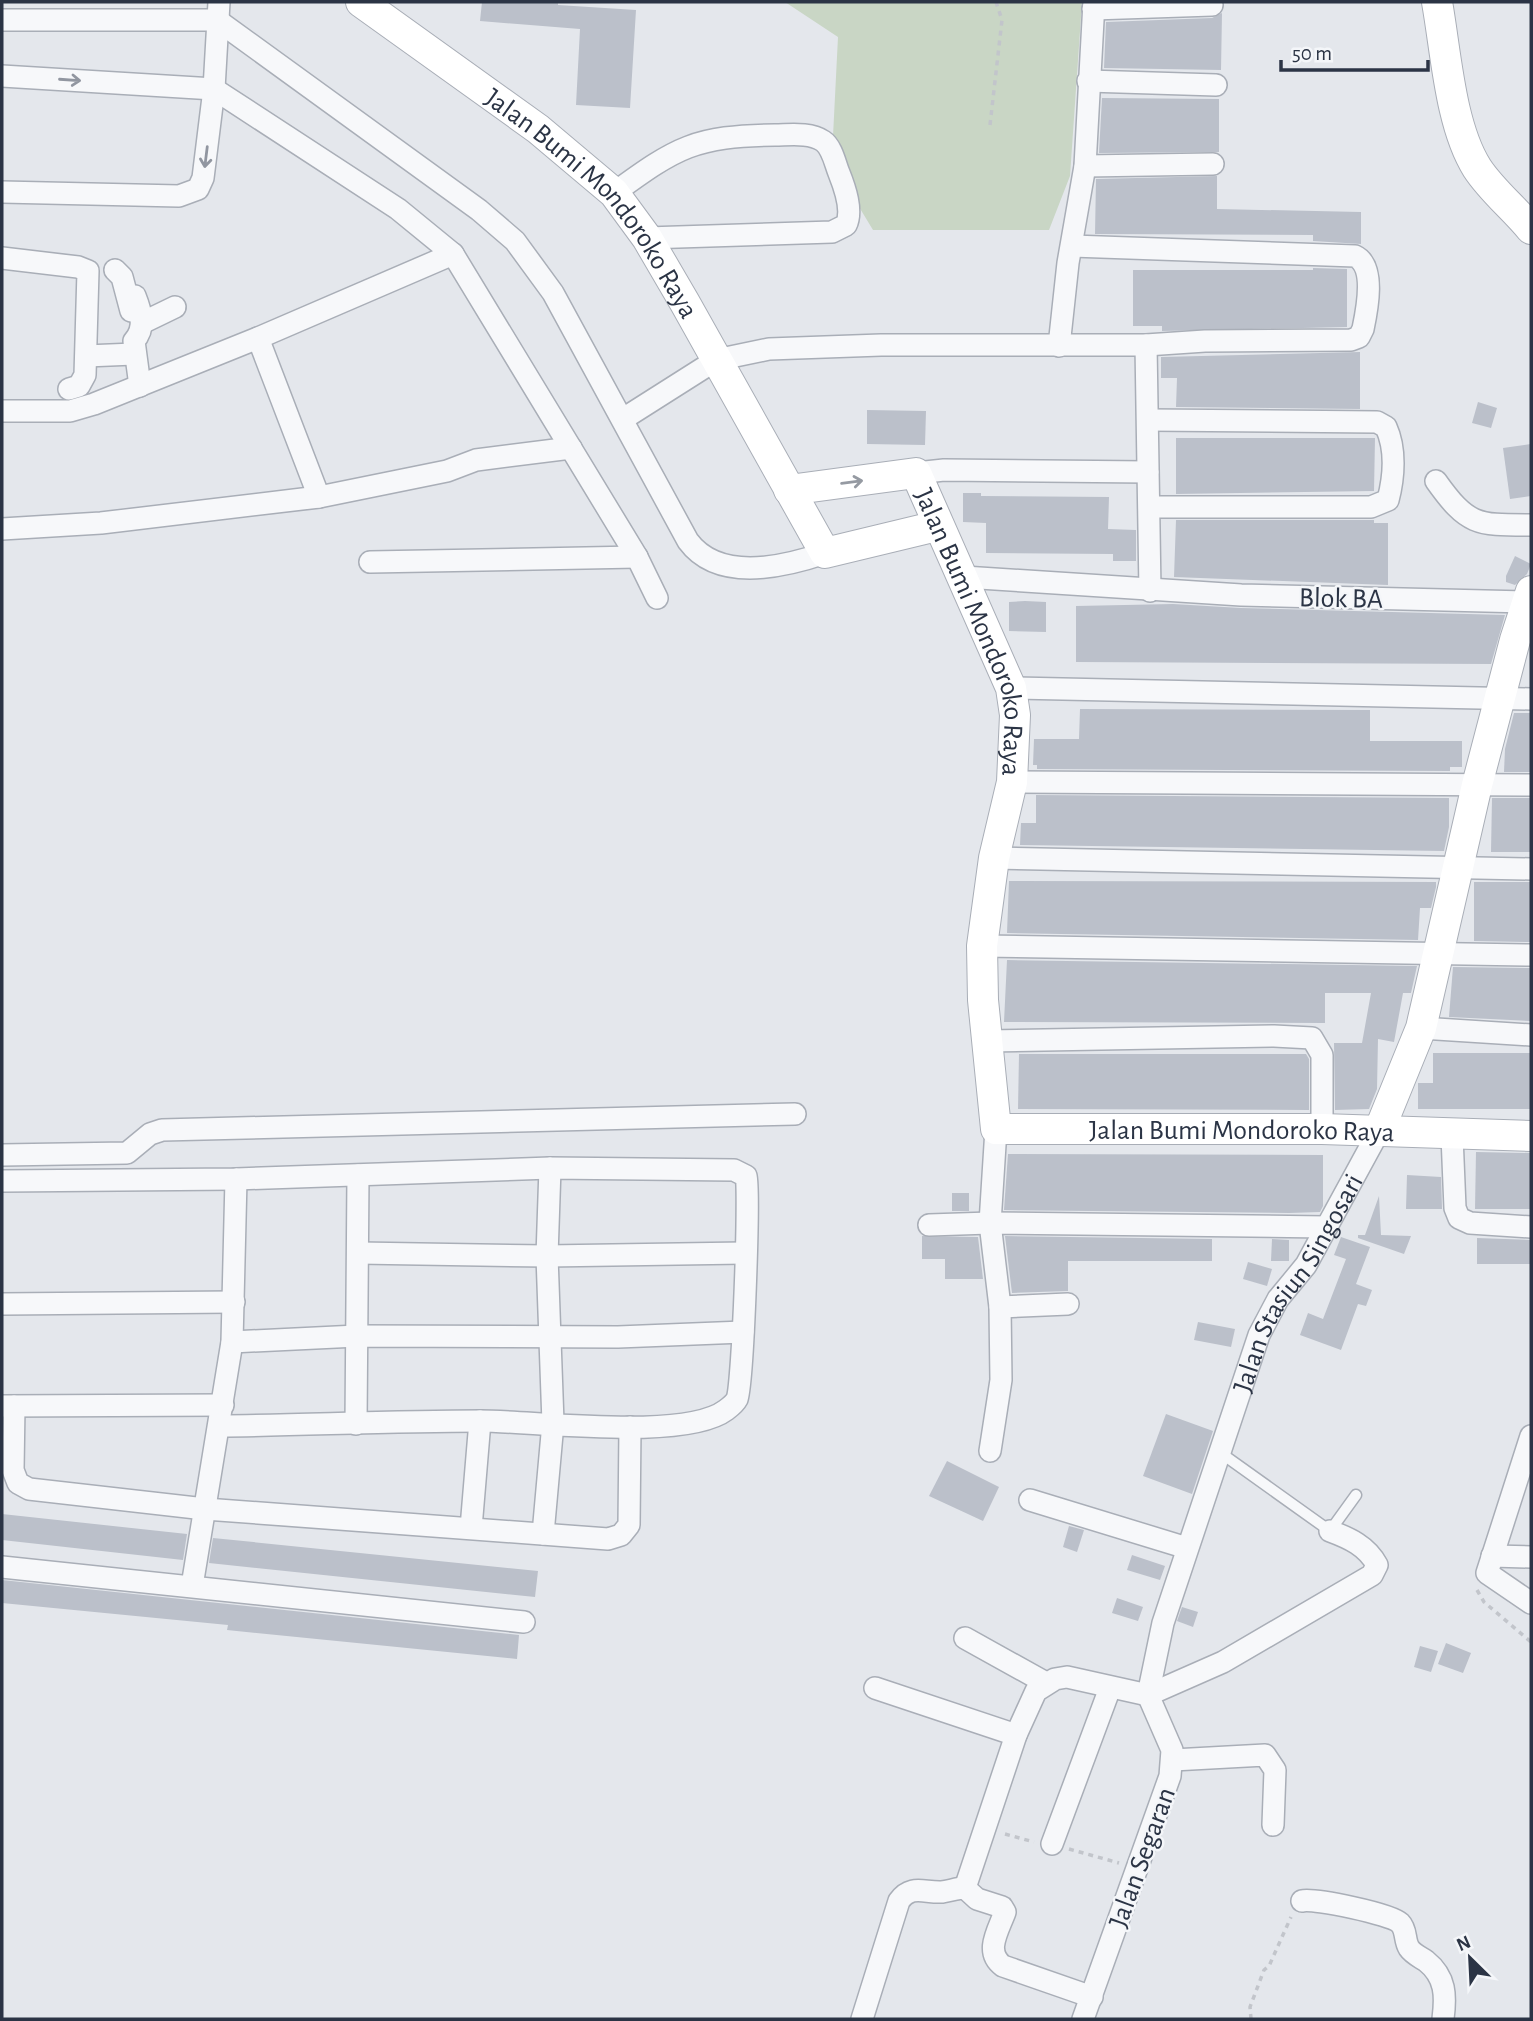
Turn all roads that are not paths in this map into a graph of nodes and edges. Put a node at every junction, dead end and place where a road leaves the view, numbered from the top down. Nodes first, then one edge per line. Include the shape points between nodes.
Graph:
1 (361, 2) edge
2 (1437, 2) edge
3 (1094, 5) edge
4 (1212, 5) dead end
5 (218, 11) edge
6 (2, 20) edge
7 (2, 76) edge
8 (1088, 81) junction
9 (1216, 85) dead end
10 (214, 89) junction
11 (1213, 164) dead end
12 (1085, 166) junction
13 (2, 192) edge
14 (614, 193) junction
15 (1531, 229) edge
16 (647, 237) junction
17 (1072, 246) junction
18 (453, 254) junction
19 (2, 258) edge
20 (115, 271) dead end
21 (135, 296) dead end
22 (175, 307) dead end
23 (258, 338) junction
24 (137, 340) junction
25 (1146, 345) junction
26 (1059, 346) junction
27 (86, 356) junction
28 (716, 360) junction
29 (140, 386) junction
30 (69, 389) dead end
31 (2, 411) edge
32 (623, 419) junction
33 (1148, 420) junction
34 (571, 448) junction
35 (1148, 472) junction
36 (916, 473) junction
37 (1436, 481) dead end
38 (789, 490) junction
39 (319, 497) junction
40 (1150, 507) junction
41 (1531, 525) edge
42 (937, 526) junction
43 (2, 529) edge
44 (825, 552) junction
45 (637, 557) junction
46 (370, 562) dead end
47 (964, 577) junction
48 (1150, 591) junction
49 (657, 598) dead end
50 (1530, 598) edge
51 (1011, 688) junction
52 (1504, 699) junction
53 (1531, 699) edge
54 (1012, 782) junction
55 (1477, 785) junction
56 (1531, 785) edge
57 (994, 858) junction
58 (1459, 868) junction
59 (1531, 869) edge
60 (982, 946) junction
61 (1440, 955) junction
62 (1531, 955) edge
63 (1421, 1028) junction
64 (1531, 1035) edge
65 (987, 1041) junction
66 (795, 1114) dead end
67 (996, 1129) junction
68 (1322, 1129) junction
69 (1379, 1132) junction
70 (1452, 1136) junction
71 (1531, 1136) edge
72 (2, 1155) edge
73 (550, 1168) junction
74 (358, 1175) junction
75 (236, 1179) junction
76 (2, 1181) edge
77 (990, 1223) junction
78 (929, 1225) dead end
79 (1326, 1227) junction
80 (1531, 1227) edge
81 (359, 1253) junction
82 (744, 1253) junction
83 (547, 1256) junction
84 (234, 1302) junction
85 (2, 1304) edge
86 (1068, 1304) dead end
87 (1000, 1307) junction
88 (743, 1332) junction
89 (357, 1336) junction
90 (552, 1337) junction
91 (232, 1342) junction
92 (8, 1406) edge
93 (221, 1415) junction
94 (480, 1421) junction
95 (553, 1423) junction
96 (356, 1424) junction
97 (630, 1427) junction
98 (1531, 1437) edge
99 (990, 1451) dead end
100 (1219, 1451) junction
101 (1523, 1479) edge
102 (1356, 1496) dead end
103 (1030, 1500) dead end
104 (205, 1509) junction
105 (471, 1528) junction
106 (1330, 1531) junction
107 (543, 1534) junction
108 (1187, 1548) junction
109 (1531, 1557) edge
110 (1489, 1565) junction
111 (2, 1567) edge
112 (192, 1586) junction
113 (1531, 1603) edge
114 (524, 1622) dead end
115 (965, 1638) dead end
116 (1046, 1683) junction
117 (875, 1688) dead end
118 (1110, 1688) junction
119 (1148, 1695) junction
120 (1016, 1735) junction
121 (1173, 1760) junction
122 (1273, 1825) dead end
123 (1052, 1844) dead end
124 (965, 1888) junction
125 (1302, 1901) road end
126 (1092, 1997) junction
127 (862, 2019) edge
128 (1083, 2019) edge
129 (1443, 2019) edge

1 - 14 street, Jalan Bumi Mondoroko Raya via 538,129
2 - 15 street via 1454,100 1470,155
3 - 4 street
3 - 8 street
5 - 6 street
5 - 10 street
5 - 32 street via 515,242 553,293
7 -> 10 street
8 - 9 street
8 - 12 street
10 -> 13 street via 203,178 191,194
10 - 18 street via 398,209
11 - 12 street
12 - 17 street
14 - 16 street, Jalan Bumi Mondoroko Raya
14 - 16 street via 694,142 747,136 821,139 843,183 848,222 832,232
16 - 28 street, Jalan Bumi Mondoroko Raya
17 - 25 street via 1347,254 1366,266 1364,322 1356,339
17 - 26 street
18 - 23 street
18 - 34 street
19 - 27 street via 86,269
20 - 24 street via 121,274
21 - 24 street
22 - 24 street
23 - 29 street
23 - 39 street
24 - 27 street
24 - 29 street
25 - 26 street
25 - 33 street
26 - 28 street via 769,349
27 - 30 street via 82,382
28 - 32 street
28 - 38 street, Jalan Bumi Mondoroko Raya
29 - 31 street via 70,411
32 - 44 street via 688,541 700,555 720,563 760,568
33 - 35 street
33 - 40 street via 1377,422 1386,427 1393,484 1388,500 1371,508
34 - 39 street via 476,460 447,471
34 - 45 street
35 - 36 street
35 - 40 street
38 -> 36 street, Jalan Bumi Mondoroko Raya
36 - 42 street, Jalan Bumi Mondoroko Raya
37 - 41 street via 1465,516 1483,523
38 - 44 street
39 - 43 street via 100,523
40 - 48 street
42 - 44 street
42 - 47 street, Jalan Bumi Mondoroko Raya
45 - 46 street
45 - 49 street
47 - 48 street, Blok BA
47 - 51 street, Jalan Bumi Mondoroko Raya
48 - 50 street, Blok BA
50 - 52 street, Jalan Stasiun Singosari
51 - 52 street
51 - 54 street, Jalan Bumi Mondoroko Raya via 1016,736
52 - 53 street
52 - 55 street, Jalan Stasiun Singosari
54 - 55 street
54 - 57 street, Jalan Bumi Mondoroko Raya
55 - 56 street
55 - 58 street, Jalan Stasiun Singosari
57 - 58 street
57 - 60 street, Jalan Bumi Mondoroko Raya
58 - 59 street
58 - 61 street, Jalan Stasiun Singosari
60 - 61 street
60 - 65 street, Jalan Bumi Mondoroko Raya
61 - 62 street
61 - 63 street, Jalan Stasiun Singosari
63 - 64 street
63 - 69 street, Jalan Stasiun Singosari
65 - 67 street, Jalan Bumi Mondoroko Raya
65 - 68 street via 1312,1038 1322,1055
66 - 72 street via 162,1130 127,1153
67 - 68 street, Jalan Bumi Mondoroko Raya
67 - 77 street
68 - 69 street, Jalan Bumi Mondoroko Raya
69 - 70 street, Jalan Bumi Mondoroko Raya
69 - 79 street, Jalan Stasiun Singosari
70 - 71 street, Jalan Bumi Mondoroko Raya
70 - 80 street via 1457,1217 1470,1223
73 - 74 street
73 - 82 street via 739,1171 747,1184
73 - 83 street
74 - 75 street
74 - 81 street
75 - 76 street
75 - 84 street
77 - 78 street
77 - 79 street
77 - 87 street
79 - 100 street, Jalan Stasiun Singosari via 1306,1265 1267,1316
81 - 83 street
81 - 89 street
82 - 83 street
82 - 88 street
83 - 90 street
84 - 85 street
84 - 91 street
86 - 87 street
87 - 99 street via 1001,1380
88 - 90 street
88 - 97 street via 738,1395 728,1409 695,1423
89 - 90 street
89 - 91 street
89 - 96 street
90 - 95 street
91 - 93 street
92 - 93 street
92 - 104 street via 13,1470 22,1487
93 - 96 street
93 - 104 street
94 - 95 street
94 - 96 street
94 - 105 street
95 - 97 street
95 - 107 street
97 - 107 street via 628,1525 621,1535 608,1539
98 - 101 street
100 - 106 lane
100 - 108 street, Jalan Stasiun Singosari
101 - 110 street
102 - 106 lane
103 - 108 street
104 - 105 street
104 - 112 street
105 - 107 street
106 - 119 street via 1352,1539 1370,1553 1377,1569 1367,1580 1223,1662
108 - 119 street, Jalan Stasiun Singosari via 1154,1658
109 - 110 street
110 - 113 street
111 - 112 street
112 - 114 street
115 - 116 street
116 - 118 street via 1067,1677
116 - 120 street via 1036,1691
117 - 120 street
118 - 119 street
118 - 123 street
119 - 121 street, Jalan Segaran via 1170,1742
120 - 124 street
121 - 122 street via 1265,1755 1275,1770
121 - 126 street, Jalan Segaran
124 - 126 street via 977,1899 1004,1909 992,1950 1000,1964
124 - 127 street via 922,1889 904,1895
125 - 129 street via 1313,1899 1388,1914 1400,1923 1409,1947 1432,1966 1442,1982
126 - 128 street, Jalan Segaran

